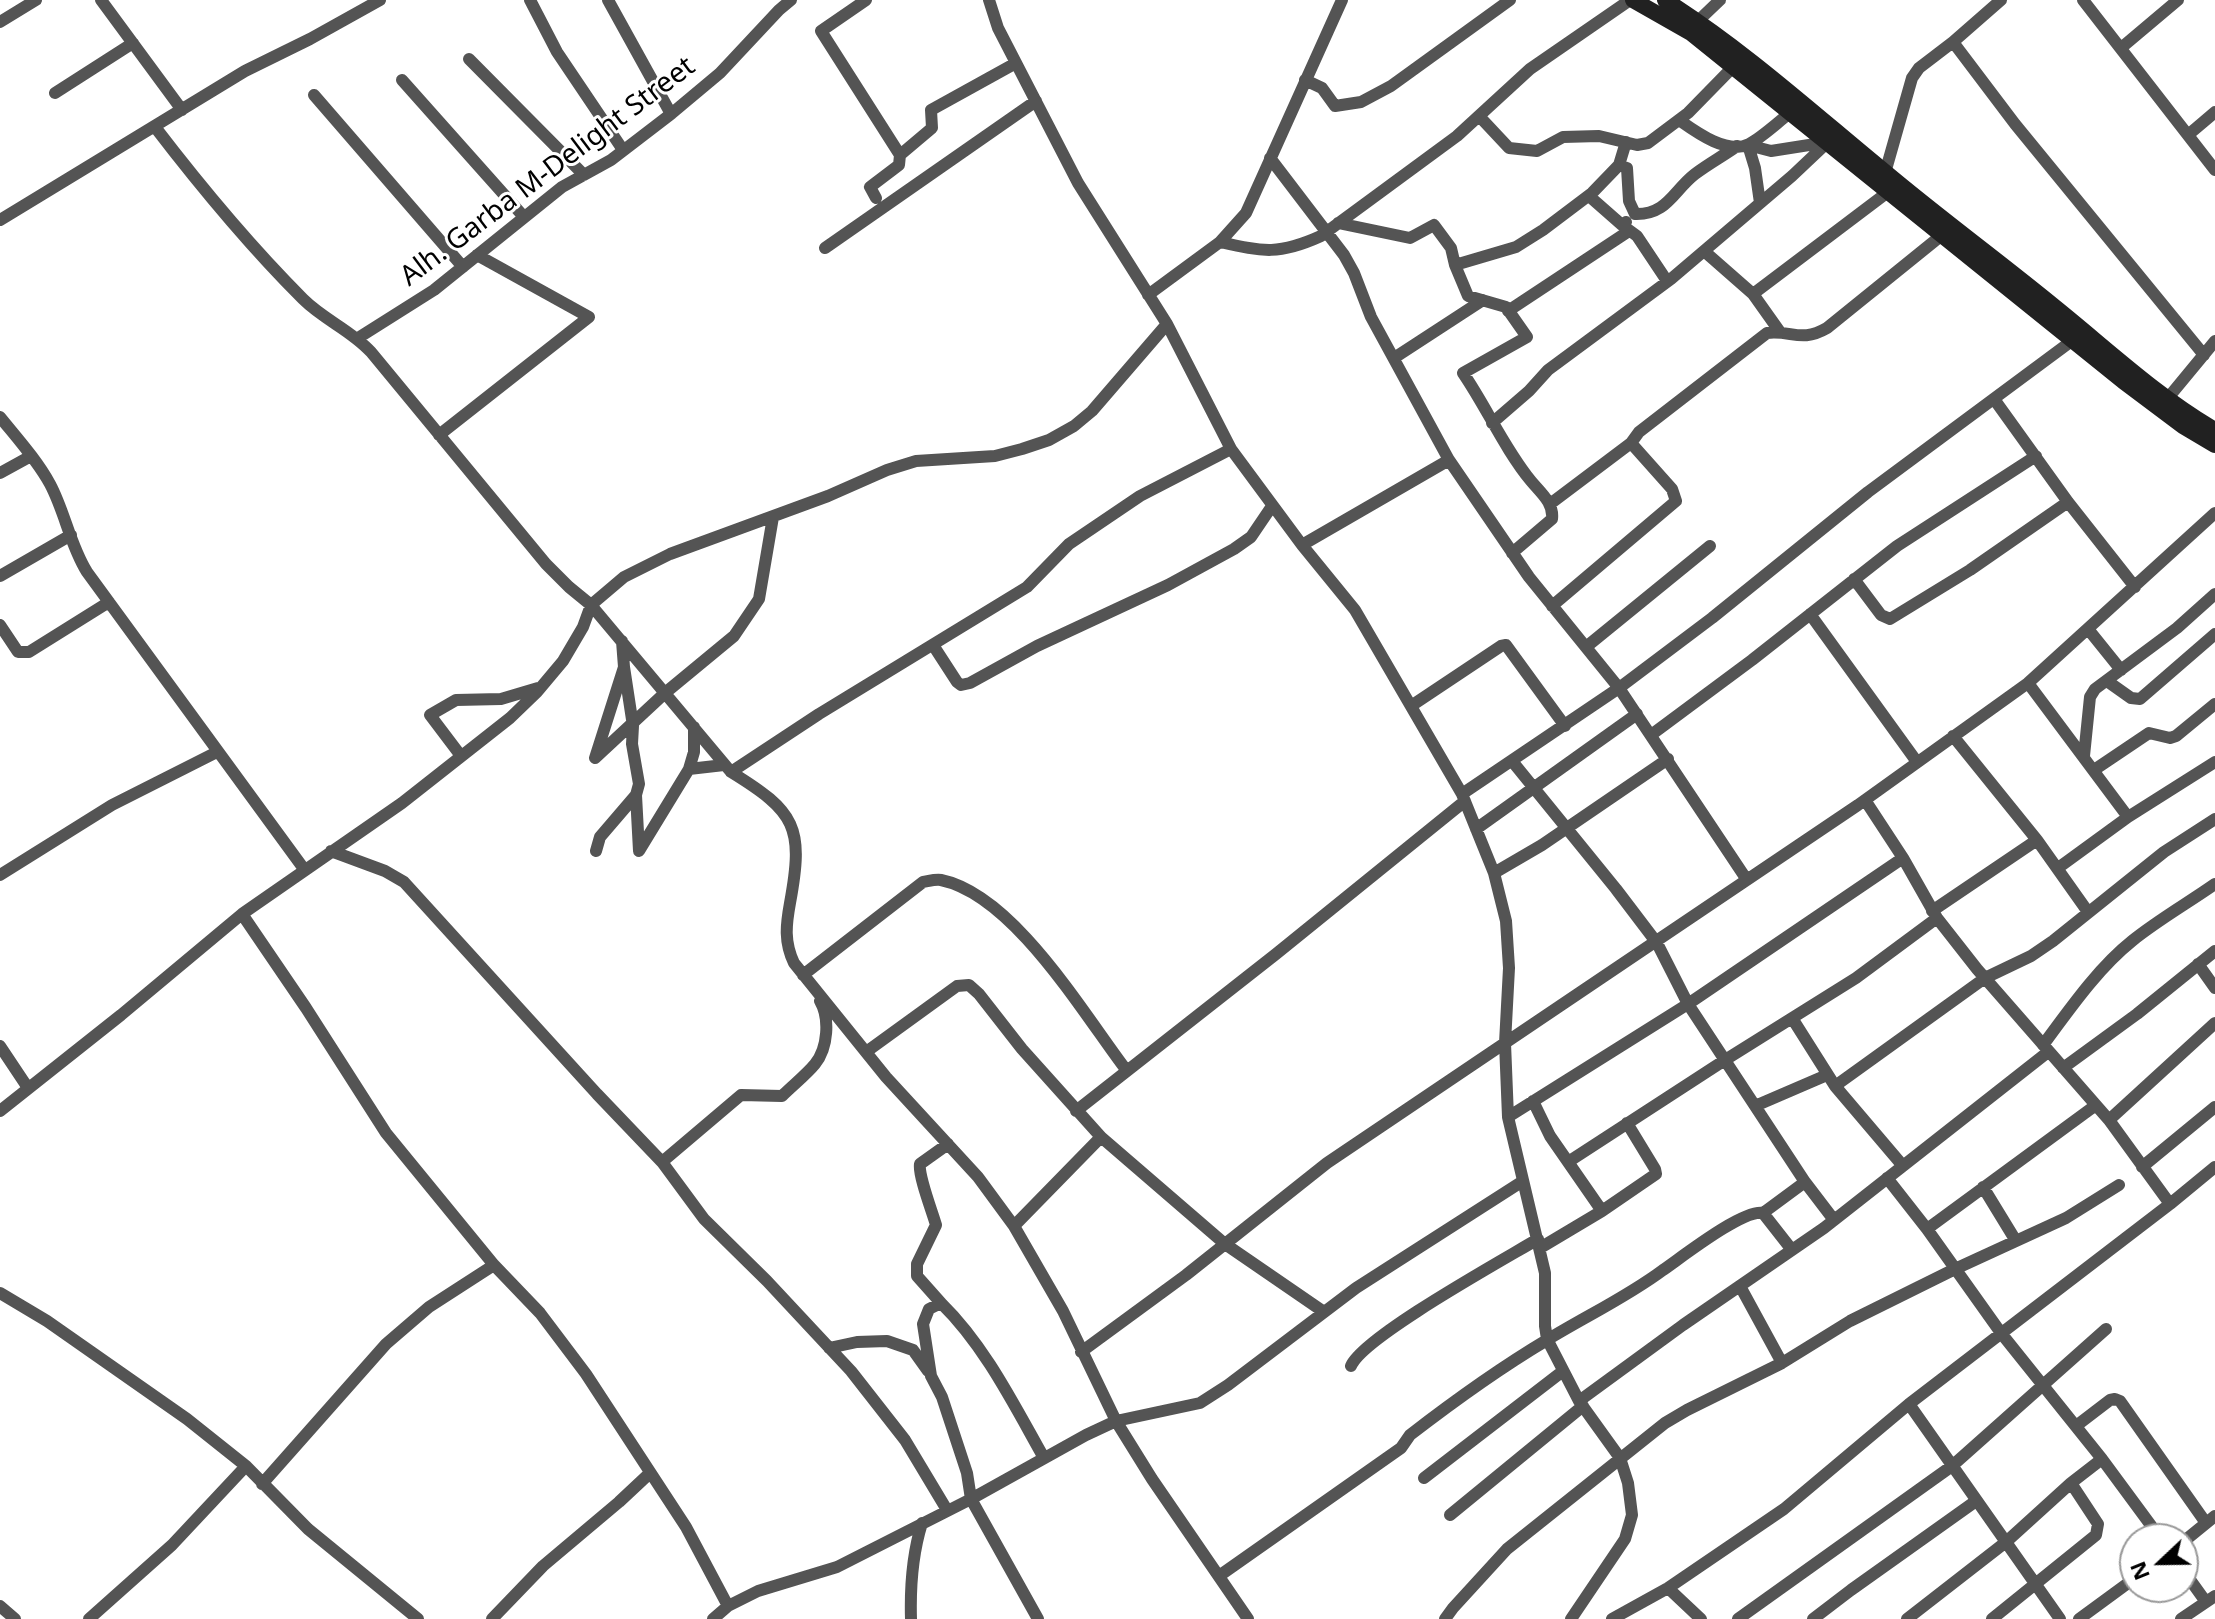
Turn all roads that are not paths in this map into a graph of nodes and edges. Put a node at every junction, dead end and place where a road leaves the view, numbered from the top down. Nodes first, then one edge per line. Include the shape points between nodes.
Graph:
1 (36, 0) edge
2 (101, 0) edge
3 (530, 0) edge
4 (608, 0) edge
5 (791, 0) edge
6 (866, 0) edge
7 (989, 0) edge
8 (1342, 0) edge
9 (1510, 0) edge
10 (1631, 0) edge
11 (1665, 0) edge
12 (1720, 0) edge
13 (2001, 0) edge
14 (2083, 0) edge
15 (2178, 0) edge
16 (374, 1) edge
17 (776, 5) edge
18 (1698, 21) junction
19 (0, 22) edge
20 (1953, 42) junction
21 (133, 43) junction
22 (2121, 48) junction
23 (469, 59) dead end
24 (1016, 63) junction
25 (1733, 67) junction
26 (402, 80) dead end
27 (1305, 80) junction
28 (55, 93) dead end
29 (314, 95) dead end
30 (1036, 101) junction
31 (182, 110) junction
32 (2215, 112) edge
33 (1790, 113) junction
34 (671, 114) junction
35 (1479, 116) junction
36 (1679, 120) junction
37 (155, 127) junction
38 (2188, 135) junction
39 (1626, 142) junction
40 (1828, 142) junction
41 (1742, 146) junction
42 (623, 150) junction
43 (900, 155) junction
44 (1270, 158) junction
45 (1619, 165) junction
46 (2215, 170) edge
47 (1885, 173) junction
48 (584, 175) junction
49 (1888, 192) junction
50 (1589, 196) junction
51 (876, 198) dead end
52 (1760, 203) junction
53 (1635, 214) junction
54 (524, 217) junction
55 (0, 220) edge
56 (1338, 223) junction
57 (1625, 228) junction
58 (1326, 232) junction
59 (1942, 235) junction
60 (1220, 242) junction
61 (825, 248) dead end
62 (1704, 251) junction
63 (477, 255) junction
64 (1455, 265) junction
65 (463, 267) junction
66 (1667, 281) junction
67 (1753, 294) junction
68 (1148, 295) junction
69 (1483, 300) junction
70 (1508, 311) junction
71 (1167, 324) junction
72 (1780, 332) junction
73 (358, 338) junction
74 (2073, 340) junction
75 (2215, 341) edge
76 (2204, 355) junction
77 (1394, 358) junction
78 (2168, 398) junction
79 (1994, 399) junction
80 (0, 417) edge
81 (1492, 423) junction
82 (2215, 430) edge
83 (439, 435) junction
84 (1631, 443) junction
85 (2215, 445) edge
86 (1231, 449) junction
87 (31, 456) junction
88 (2036, 456) junction
89 (1449, 460) junction
90 (0, 473) edge
91 (2068, 502) junction
92 (1550, 504) junction
93 (1272, 506) junction
94 (2215, 513) edge
95 (773, 517) junction
96 (71, 535) junction
97 (1302, 545) junction
98 (1710, 546) dead end
99 (1512, 553) junction
100 (0, 576) edge
101 (1854, 579) junction
102 (2135, 587) junction
103 (2215, 594) edge
104 (109, 602) junction
105 (591, 605) junction
106 (1552, 606) junction
107 (1810, 614) junction
108 (0, 625) edge
109 (2088, 629) junction
110 (2215, 634) edge
111 (622, 641) junction
112 (933, 645) junction
113 (1586, 647) junction
114 (624, 667) junction
115 (2121, 670) junction
116 (2107, 681) junction
117 (2028, 683) junction
118 (540, 688) junction
119 (1619, 688) junction
120 (665, 693) junction
121 (2215, 704) edge
122 (1411, 706) junction
123 (1637, 714) junction
124 (632, 723) junction
125 (1565, 726) junction
126 (694, 727) junction
127 (1651, 735) junction
128 (1953, 736) junction
129 (217, 752) junction
130 (461, 756) junction
131 (2084, 756) junction
132 (1668, 759) junction
133 (1512, 761) junction
134 (1917, 762) junction
135 (2215, 762) edge
136 (728, 768) junction
137 (689, 769) junction
138 (2094, 770) junction
139 (1535, 788) junction
140 (636, 795) junction
141 (1463, 797) junction
142 (1865, 800) junction
143 (2128, 817) junction
144 (2215, 819) edge
145 (1567, 828) junction
146 (1476, 829) junction
147 (2037, 840) junction
148 (331, 851) junction
149 (596, 851) dead end
150 (1903, 858) junction
151 (2058, 868) junction
152 (304, 869) junction
153 (1494, 873) junction
154 (0, 875) edge
155 (1747, 880) junction
156 (2215, 884) edge
157 (2088, 912) junction
158 (242, 914) junction
159 (1934, 914) junction
160 (1657, 943) junction
161 (2215, 951) edge
162 (2198, 964) junction
163 (803, 975) junction
164 (1985, 978) junction
165 (2215, 988) edge
166 (1688, 1004) junction
167 (1792, 1018) junction
168 (2215, 1023) edge
169 (1505, 1043) junction
170 (0, 1046) edge
171 (2046, 1048) junction
172 (866, 1052) junction
173 (1725, 1060) junction
174 (2063, 1068) junction
175 (1127, 1071) junction
176 (1831, 1080) junction
177 (28, 1088) junction
178 (1533, 1101) junction
179 (2096, 1105) junction
180 (1755, 1106) junction
181 (2215, 1107) edge
182 (0, 1111) edge
183 (1076, 1111) junction
184 (1508, 1117) junction
185 (2109, 1120) junction
186 (1627, 1123) junction
187 (1101, 1137) junction
188 (948, 1144) junction
189 (662, 1162) junction
190 (1568, 1162) junction
191 (1903, 1166) junction
192 (2142, 1167) junction
193 (2215, 1167) edge
194 (1887, 1178) junction
195 (1523, 1181) junction
196 (1805, 1182) junction
197 (2119, 1185) dead end
198 (1983, 1187) junction
199 (2170, 1204) junction
200 (1602, 1211) junction
201 (1763, 1213) junction
202 (1834, 1220) junction
203 (1014, 1226) junction
204 (1927, 1229) junction
205 (2016, 1241) junction
206 (1539, 1243) junction
207 (1225, 1244) junction
208 (1792, 1250) junction
209 (494, 1265) junction
210 (1955, 1269) junction
211 (1740, 1286) junction
212 (0, 1293) edge
213 (941, 1303) junction
214 (1324, 1312) junction
215 (2106, 1329) dead end
216 (2001, 1333) junction
217 (1547, 1339) junction
218 (829, 1348) junction
219 (1081, 1352) junction
220 (1782, 1363) junction
221 (1351, 1366) dead end
222 (1563, 1371) junction
223 (931, 1376) junction
224 (2042, 1386) junction
225 (1581, 1404) junction
226 (1909, 1404) junction
227 (1116, 1421) junction
228 (2076, 1426) junction
229 (1044, 1458) junction
230 (1620, 1458) junction
231 (2102, 1459) junction
232 (246, 1466) junction
233 (1952, 1466) junction
234 (650, 1473) junction
235 (1424, 1478) dead end
236 (2071, 1483) junction
237 (262, 1484) junction
238 (971, 1499) junction
239 (1976, 1501) junction
240 (947, 1510) junction
241 (1450, 1515) dead end
242 (2211, 1520) edge
243 (922, 1523) junction
244 (2149, 1523) edge
245 (2006, 1542) junction
246 (1219, 1576) junction
247 (2035, 1584) junction
248 (1668, 1588) junction
249 (2119, 1590) edge
250 (2210, 1599) edge
251 (0, 1606) edge
252 (728, 1606) junction
253 (2196, 1614) edge
254 (15, 1619) edge
255 (89, 1619) edge
256 (418, 1619) edge
257 (492, 1619) edge
258 (713, 1619) edge
259 (911, 1619) edge
260 (1038, 1619) edge
261 (1248, 1619) edge
262 (1445, 1619) edge
263 (1571, 1619) edge
264 (1612, 1619) edge
265 (1701, 1619) edge
266 (1738, 1619) edge
267 (1813, 1619) edge
268 (1907, 1619) edge
269 (1992, 1619) edge
270 (2060, 1619) edge
271 (2079, 1619) edge
272 (2181, 1619) edge

1 - 19 street
2 - 21 street
3 - 42 street via 557,52
4 - 34 street
5 - 17 street, Alh. Garba M-Delight Street
6 - 43 street via 821,31
7 - 24 street
8 - 27 street
9 - 27 street via 1361,102 1335,106 1322,88
10 - 25 main road via 1691,33
10 - 35 street via 1530,69
11 - 18 main road
12 - 18 street
13 - 20 street
14 - 22 street
15 - 22 street
16 - 31 street
17 - 34 street, Alh. Garba M-Delight Street via 720,73
18 - 47 main road
20 - 47 street via 1912,78
20 - 76 street
21 - 28 street
21 - 31 street
22 - 38 street
23 - 48 street
24 - 30 street
24 - 43 street via 931,110 932,128
25 - 33 main road
25 - 36 street
26 - 54 street
27 - 44 street
29 - 65 street
30 - 61 street
30 - 68 street via 1078,183
31 - 37 street
32 - 38 street
33 - 40 main road
33 - 41 street
34 - 42 street, Alh. Garba M-Delight Street
35 - 39 street via 1509,148 1537,151 1563,137
35 - 56 street
36 - 39 street via 1648,143
36 - 41 street via 1704,137
37 - 55 street
37 - 73 street via 222,213 306,302
38 - 46 street
39 - 45 street
40 - 41 street via 1771,151
40 - 49 main road
40 - 52 street
41 - 52 street via 1755,168
41 - 53 street via 1695,174 1659,208
42 - 48 street, Alh. Garba M-Delight Street
43 - 51 street via 899,165 870,187
44 - 58 street
44 - 60 street via 1246,213
45 - 50 street
45 - 53 street via 1627,168
47 - 78 main road
48 - 54 street, Alh. Garba M-Delight Street
49 - 59 main road
49 - 67 street
50 - 57 street
50 - 64 street via 1516,247
52 - 62 street
53 - 57 street
54 - 63 street, Alh. Garba M-Delight Street
56 - 58 street
56 - 64 street via 1410,238 1434,225 1451,248
57 - 66 street via 1637,236
57 - 70 street
58 - 60 street via 1278,251
58 - 77 street via 1354,273
59 - 72 street via 1827,328 1796,337
59 - 74 main road
60 - 68 street
62 - 66 street
62 - 67 street
63 - 65 street, Alh. Garba M-Delight Street
63 - 83 street via 589,317
64 - 69 street via 1468,296
65 - 73 street, Alh. Garba M-Delight Street
66 - 81 street via 1548,370
67 - 72 street
68 - 71 street
69 - 70 street
69 - 77 street
70 - 81 street via 1527,337 1463,373
71 - 86 street
71 - 95 street via 1092,411 1049,440 995,456 916,461
72 - 84 street via 1767,333 1746,347
73 - 83 street
74 - 79 street
74 - 85 main road via 2158,408
75 - 76 street
76 - 78 street
77 - 89 street
78 - 82 main road
79 - 88 street
79 - 119 street
80 - 87 street
81 - 92 street
83 - 105 street via 546,564
84 - 92 street
84 - 106 street via 1672,489 1676,501
86 - 93 street
86 - 112 street via 1140,496 1069,544 1027,587
87 - 90 street
87 - 96 street
88 - 91 street
88 - 101 street
89 - 97 street
89 - 99 street
91 - 101 street via 1890,619 1881,615
91 - 102 street
92 - 99 street via 1552,519
93 - 97 street
93 - 112 street via 1251,537 1234,549 970,683 957,682
94 - 102 street
95 - 105 street via 636,569
95 - 120 street via 759,599 734,636
96 - 100 street
96 - 104 street via 78,556
97 - 122 street via 1355,610
98 - 113 street
99 - 106 street
101 - 107 street
102 - 109 street
103 - 115 street
104 - 108 street via 29,652 18,652
104 - 129 street
105 - 111 street
105 - 118 street via 563,661
106 - 113 street
107 - 127 street
107 - 134 street
109 - 115 street
109 - 117 street
110 - 116 street via 2140,699
111 - 114 street
111 - 120 street
112 - 136 street
113 - 119 street
114 - 124 street
114 - 124 street via 595,758
115 - 116 street
116 - 131 street via 2090,697
117 - 128 street
117 - 131 street
118 - 130 street
118 - 130 street via 501,699 456,700 430,715
119 - 123 street
119 - 125 street
120 - 124 street
120 - 126 street
121 - 138 street via 2176,736 2149,733
122 - 125 street via 1506,645
122 - 141 street
123 - 127 street
123 - 139 street
124 - 140 street
125 - 133 street
126 - 136 street
126 - 137 street
127 - 132 street
128 - 134 street
128 - 147 street
129 - 152 street
129 - 154 street via 112,805
130 - 148 street
131 - 138 street
132 - 145 street
132 - 155 street
133 - 139 street
133 - 141 street
134 - 142 street
135 - 143 street
136 - 137 street
136 - 163 street via 784,811 792,827 795,878 787,949
137 - 140 street via 639,851
138 - 143 street
139 - 145 street
139 - 146 street
140 - 149 street via 600,837
141 - 146 street
141 - 175 street
142 - 150 street
142 - 155 street
143 - 151 street
144 - 157 street
145 - 153 street
145 - 160 street
146 - 153 street
147 - 151 street
147 - 159 street
148 - 152 street
148 - 189 street via 404,882
150 - 159 street
150 - 166 street
151 - 157 street
152 - 158 street
153 - 169 street via 1506,921
155 - 160 street
156 - 171 street via 2131,942 2070,1008
157 - 164 street via 2031,956
158 - 177 street
158 - 209 street via 386,1133
159 - 164 street
159 - 167 street via 1856,978
160 - 166 street
160 - 169 street
161 - 162 street
162 - 165 street
162 - 174 street
163 - 172 street
163 - 175 street via 923,882 939,879 993,906 1046,960
163 - 189 street via 825,1010 826,1031 817,1061 782,1096 741,1095
164 - 171 street
164 - 176 street
166 - 173 street
166 - 178 street
167 - 173 street
167 - 176 street
168 - 185 street
169 - 184 street
169 - 207 street via 1327,1163
170 - 177 street
171 - 174 street
171 - 191 street
172 - 183 street via 957,986 969,985
172 - 188 street
173 - 180 street
173 - 186 street
174 - 179 street
175 - 183 street
176 - 180 street
176 - 191 street
177 - 182 street
178 - 184 street
178 - 190 street
179 - 185 street
179 - 198 street
180 - 196 street
181 - 192 street
183 - 187 street
184 - 195 street
185 - 192 street
186 - 190 street
186 - 200 street via 1656,1174
187 - 203 street
187 - 207 street
188 - 203 street
188 - 213 street via 920,1164 919,1173 936,1225 917,1264 917,1276
189 - 218 street via 704,1219
190 - 200 street
191 - 194 street
192 - 199 street
193 - 199 street
194 - 202 street
194 - 204 street
195 - 206 street
195 - 214 street
196 - 201 street
196 - 202 street
197 - 205 street
198 - 204 street
198 - 205 street
199 - 216 street
200 - 206 street
201 - 208 street
201 - 217 street via 1737,1221 1642,1286
202 - 208 street
203 - 219 street
204 - 210 street
205 - 210 street
206 - 217 street
206 - 221 street via 1393,1327
207 - 214 street
207 - 219 street
208 - 211 street
209 - 234 street via 540,1313 586,1374
209 - 237 street via 429,1307 386,1344
210 - 216 street
210 - 220 street via 1850,1321
211 - 220 street
211 - 225 street
212 - 232 street via 174,1410
213 - 223 street via 929,1309 923,1324
213 - 229 street via 997,1376
214 - 227 street via 1200,1403
215 - 224 street
216 - 224 street
216 - 226 street
217 - 222 street
217 - 246 street
218 - 223 street via 887,1341 913,1350
218 - 240 street via 905,1440
219 - 227 street
220 - 230 street via 1687,1410
222 - 225 street
222 - 235 street
223 - 238 street via 967,1473
224 - 228 street
224 - 233 street
225 - 230 street
225 - 241 street
226 - 233 street
226 - 248 street via 1784,1509
227 - 229 street
227 - 246 street
228 - 231 street
228 - 242 street via 2110,1400 2120,1401
229 - 238 street
230 - 262 street via 1507,1549
230 - 263 street via 1632,1515 1625,1539
231 - 236 street
231 - 244 street
232 - 237 street
232 - 255 street via 172,1545
233 - 239 street
233 - 266 street
234 - 252 street
234 - 257 street via 543,1566
236 - 245 street
236 - 247 street via 2098,1524 2096,1535
237 - 256 street
238 - 240 street
238 - 260 street
239 - 245 street
239 - 267 street
240 - 243 street
243 - 252 street via 837,1567 758,1591
243 - 259 street via 911,1574
245 - 247 street
245 - 268 street
246 - 261 street
247 - 269 street
247 - 270 street
248 - 264 street
248 - 265 street
249 - 271 street
250 - 253 street
251 - 254 street
252 - 258 street
253 - 272 street

